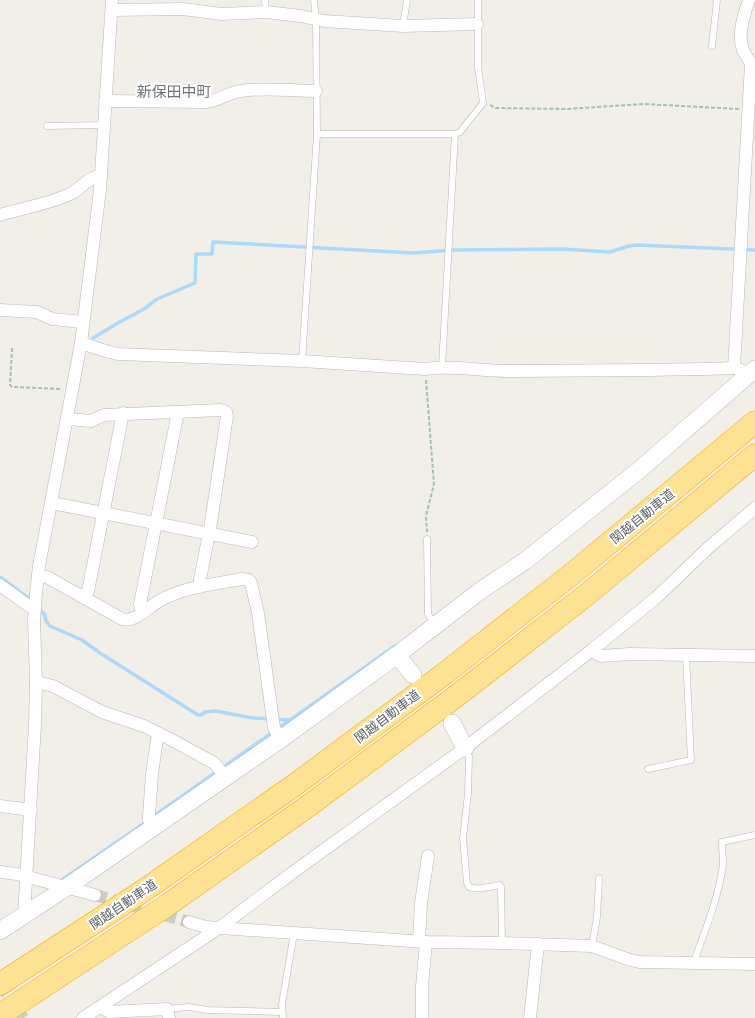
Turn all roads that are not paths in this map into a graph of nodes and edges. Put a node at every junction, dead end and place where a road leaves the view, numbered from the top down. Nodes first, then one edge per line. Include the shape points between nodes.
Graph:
1 (314, 0) edge
2 (407, 0) edge
3 (478, 0) edge
4 (718, 0) edge
5 (749, 0) edge
6 (112, 5) edge
7 (266, 6) edge
8 (316, 19) junction
9 (478, 24) junction
10 (403, 26) junction
11 (712, 46) dead end
12 (753, 78) edge
13 (316, 91) junction
14 (105, 100) junction
15 (104, 125) junction
16 (47, 126) dead end
17 (317, 134) junction
18 (455, 134) junction
19 (101, 176) junction
20 (0, 215) edge
21 (0, 310) edge
22 (83, 322) junction
23 (81, 343) junction
24 (302, 361) junction
25 (442, 366) junction
26 (734, 368) junction
27 (753, 371) edge
28 (178, 412) junction
29 (123, 413) junction
30 (68, 419) junction
31 (755, 422) edge
32 (755, 455) edge
33 (52, 503) junction
34 (755, 508) edge
35 (104, 512) junction
36 (157, 524) junction
37 (209, 534) junction
38 (427, 539) road end
39 (252, 542) dead end
40 (38, 575) junction
41 (0, 585) edge
42 (200, 586) junction
43 (85, 598) junction
44 (35, 609) junction
45 (142, 612) junction
46 (435, 625) junction
47 (592, 650) junction
48 (397, 655) junction
49 (686, 655) junction
50 (755, 656) edge
51 (412, 675) dead end
52 (36, 682) junction
53 (452, 723) dead end
54 (158, 733) junction
55 (281, 739) junction
56 (465, 748) junction
57 (648, 769) dead end
58 (226, 777) junction
59 (0, 806) edge
60 (30, 810) junction
61 (153, 827) junction
62 (755, 835) edge
63 (428, 856) dead end
64 (0, 872) edge
65 (26, 876) junction
66 (599, 878) dead end
67 (67, 887) junction
68 (95, 895) tunnel mouth
69 (28, 913) junction
70 (188, 922) tunnel mouth
71 (219, 928) junction
72 (0, 931) edge
73 (294, 933) junction
74 (422, 942) junction
75 (502, 943) junction
76 (538, 944) junction
77 (592, 946) junction
78 (695, 963) junction
79 (755, 964) edge
80 (0, 984) edge
81 (101, 1007) junction
82 (0, 1014) edge
83 (168, 1014) edge
84 (282, 1015) edge
85 (83, 1018) edge
86 (422, 1018) edge
87 (530, 1018) edge

1 - 8 lane
2 - 10 lane
3 - 9 lane
4 - 11 lane
5 - 12 street via 741,34 742,49 751,64
6 - 7 street via 221,14
6 - 14 street
7 - 8 street
8 - 10 street
8 - 13 lane
9 - 10 street
9 - 18 lane via 479,76 483,103 460,132
12 - 26 street via 748,109
13 - 14 street via 242,90 206,102
13 - 17 lane
14 - 15 street
15 - 16 lane
15 - 19 street
17 - 18 lane
17 - 24 lane
18 - 25 lane
19 - 20 street via 92,178 80,188 62,197
19 - 22 street
21 - 22 street via 37,312 52,319
22 - 23 street
23 - 24 street via 118,354
23 - 30 street
24 - 25 street via 425,369
25 - 26 street via 485,371
26 - 27 street
27 - 46 street via 638,471 525,561
28 - 29 street
28 - 36 street
28 - 37 street via 224,410 227,414
29 - 30 street via 104,415 91,421
29 - 35 street
30 - 33 street
31 - 80 highway, 関越自動車道 via 572,574 296,784 165,875
32 - 82 highway, 関越自動車道 via 585,596 311,804 172,902
33 - 35 street
33 - 40 street
34 - 47 street via 657,597
35 - 36 street
35 - 43 street
36 - 37 street
36 - 45 street via 140,604
37 - 39 street
37 - 42 street
38 - 46 lane via 428,614
40 - 43 street via 47,577
40 - 44 street
41 - 44 street
42 - 45 street via 169,596
42 - 55 street via 242,579 251,583 258,613 274,728
43 - 45 street via 124,620 133,619
44 - 52 street
46 - 48 street
47 - 49 street via 601,656
47 - 56 street
48 - 51 street
48 - 55 street
49 - 50 street
49 - 57 lane via 691,760
52 - 54 street via 53,686 102,712
52 - 60 street
53 - 56 street
54 - 58 street via 214,763
54 - 61 street via 149,816
55 - 58 street
56 - 71 street
56 - 75 lane via 469,756 463,838 467,883 473,889 500,885
58 - 61 street
59 - 60 street
60 - 65 street
61 - 67 street
62 - 78 lane via 722,842 723,864
63 - 74 street via 421,903
64 - 65 street
65 - 67 street
65 - 69 street via 25,906
66 - 77 lane via 597,917
67 - 68 street
67 - 69 street
69 - 72 street
70 - 71 street
71 - 73 street
71 - 81 street
73 - 74 street
73 - 84 lane
74 - 75 street
74 - 86 street
75 - 76 street
76 - 77 street
76 - 87 street
77 - 78 street via 632,961
78 - 79 street
81 - 83 street via 109,1012
81 - 85 street
83 - 84 lane via 188,1007

